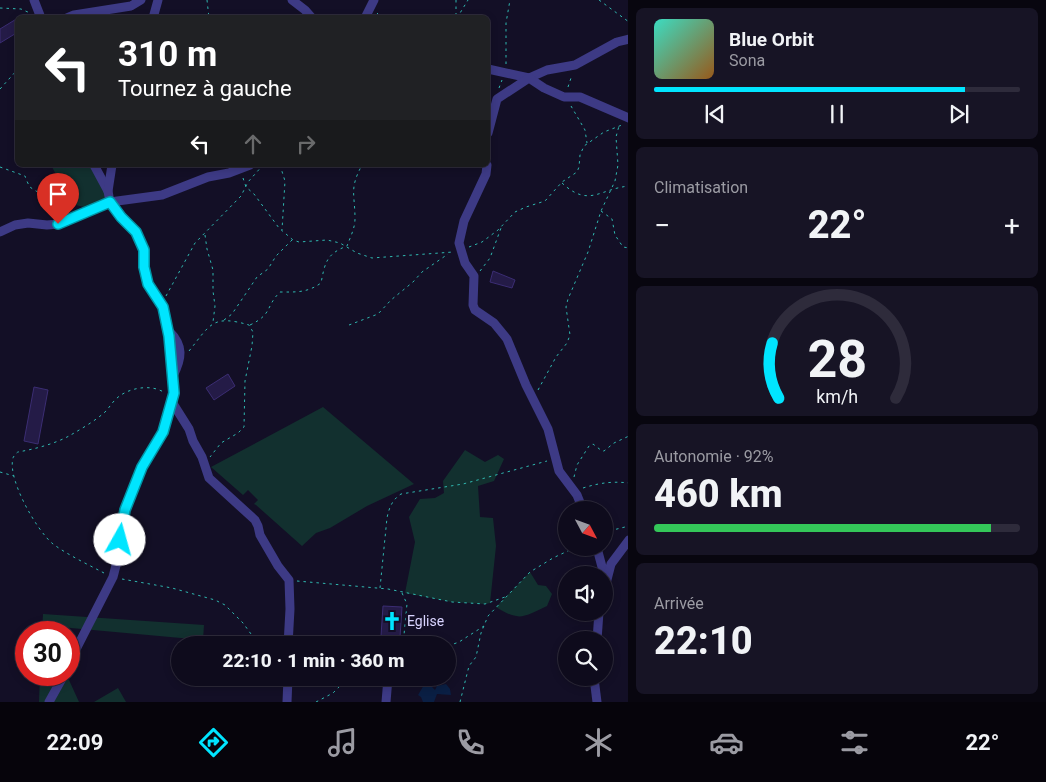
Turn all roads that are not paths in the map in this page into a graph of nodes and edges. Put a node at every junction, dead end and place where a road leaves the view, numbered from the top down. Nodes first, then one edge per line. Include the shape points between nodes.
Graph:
1 (34, 0) edge
2 (141, 0) edge
3 (158, 0) edge
4 (292, 0) edge
5 (374, 0) edge
6 (40, 15) edge
7 (74, 15) edge
8 (154, 15) edge
9 (310, 15) edge
10 (366, 15) edge
11 (628, 39) edge
12 (490, 69) edge
13 (529, 78) junction
14 (628, 118) edge
15 (490, 125) edge
16 (95, 167) edge
17 (112, 167) edge
18 (245, 167) edge
19 (487, 167) edge
20 (108, 191) junction
21 (110, 202) junction
22 (0, 232) edge
23 (166, 328) junction
24 (173, 376) junction
25 (172, 402) junction
26 (579, 501) edge
27 (628, 540) edge
28 (610, 566) edge
29 (288, 636) edge
30 (80, 642) edge
31 (58, 686) edge
32 (288, 686) edge
33 (387, 686) edge
34 (595, 686) edge
35 (50, 702) edge
36 (287, 702) edge
37 (386, 702) edge
38 (597, 702) edge

1 - 6 street
2 - 7 street via 131,6
3 - 8 street
4 - 9 street
5 - 10 street
11 - 13 street via 575,65 547,70
12 - 13 street
13 - 14 street via 564,97 580,97
13 - 15 street via 497,99
16 - 20 street
17 - 20 street
18 - 21 street via 162,195
19 - 26 street via 464,221 459,243 465,263 474,276 473,305 508,339 548,429 559,471
20 - 21 street
21 - 22 street via 58,224 28,223
21 - 23 street via 136,232 144,250 148,284 163,307
23 - 24 street
23 - 24 street via 178,343 180,362
24 - 25 street
25 - 29 street via 189,429 209,478 255,520 278,566 289,580
25 - 30 street via 163,432 142,467 125,510 113,577
27 - 28 street
31 - 35 street
32 - 36 street
33 - 37 street
34 - 38 street

